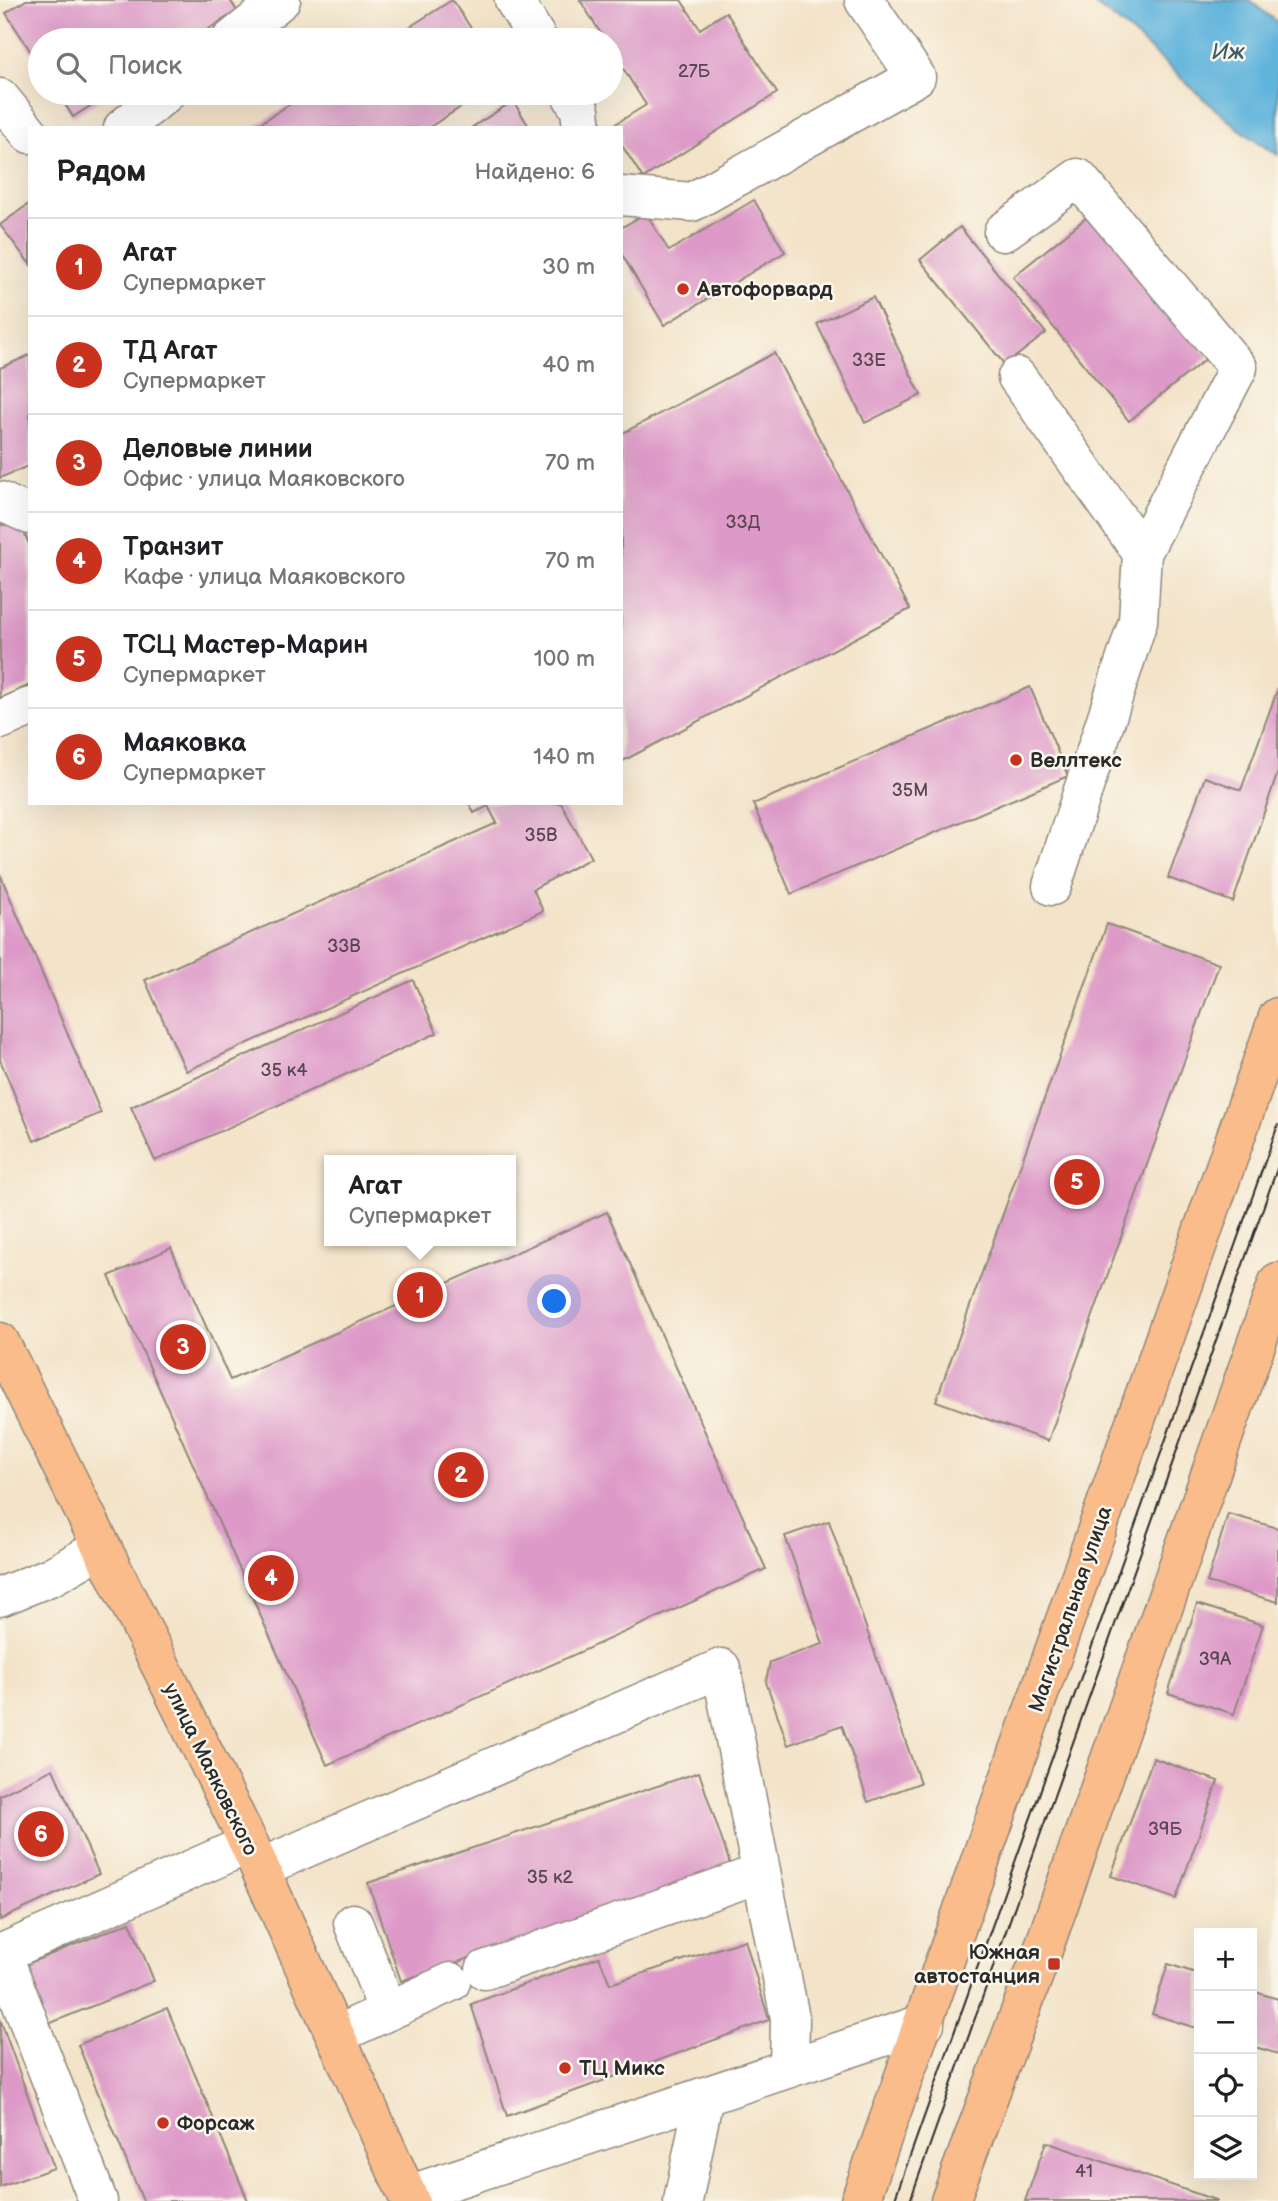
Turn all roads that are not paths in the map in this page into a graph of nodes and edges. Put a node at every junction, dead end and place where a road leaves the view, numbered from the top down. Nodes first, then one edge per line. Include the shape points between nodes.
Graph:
1 (281, 0) edge
2 (514, 0) edge
3 (864, 0) edge
4 (246, 28) edge
5 (531, 28) edge
6 (0, 98) edge
7 (151, 105) edge
8 (577, 105) edge
9 (125, 126) edge
10 (582, 126) edge
11 (28, 132) edge
12 (623, 196) edge
13 (1003, 232) dead end
14 (1017, 377) dead end
15 (0, 501) edge
16 (28, 514) edge
17 (1143, 553) junction
18 (28, 708) edge
19 (0, 720) edge
20 (1052, 886) dead end
21 (1278, 1017) edge
22 (1278, 1282) edge
23 (0, 1342) edge
24 (101, 1548) junction
25 (0, 1597) edge
26 (255, 1856) junction
27 (761, 1873) junction
28 (353, 1923) dead end
29 (1, 1954) edge
30 (388, 2011) junction
31 (925, 2023) junction
32 (335, 2035) junction
33 (789, 2068) junction
34 (704, 2097) junction
35 (481, 2187) edge
36 (409, 2198) edge
37 (98, 2201) edge
38 (683, 2201) edge
39 (860, 2201) edge
40 (950, 2201) edge

1 - 4 lane
2 - 5 lane
3 - 12 lane via 916,77 692,202
6 - 11 lane
7 - 9 lane
8 - 10 lane
13 - 17 lane via 1078,178 1238,368
14 - 17 lane
15 - 16 lane
17 - 20 lane via 1138,621
18 - 19 lane
21 - 31 main road, Магистральная улица
22 - 40 main road
23 - 24 main road, улица Маяковского
24 - 25 lane via 52,1576
24 - 26 main road, улица Маяковского
26 - 27 lane via 721,1668
26 - 29 lane
26 - 32 main road, улица Маяковского
27 - 30 lane via 468,1976
27 - 33 lane via 790,2018
28 - 30 lane
29 - 37 lane
30 - 32 lane
31 - 33 lane
31 - 39 main road, Магистральная улица
32 - 36 main road, улица Маяковского
33 - 34 lane
34 - 35 lane
34 - 38 lane
35 - 36 lane

